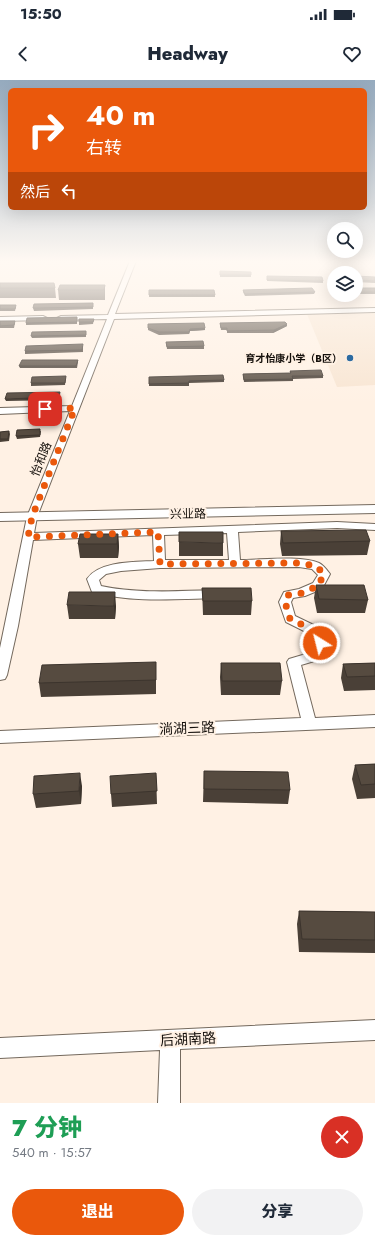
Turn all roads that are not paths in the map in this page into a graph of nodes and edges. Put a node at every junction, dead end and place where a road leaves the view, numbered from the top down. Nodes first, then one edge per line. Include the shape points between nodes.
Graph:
1 (114, 309) edge
2 (375, 310) edge
3 (111, 317) junction
4 (0, 319) edge
5 (75, 408) junction
6 (0, 411) edge
7 (375, 509) edge
8 (375, 517) edge
9 (0, 518) edge
10 (0, 524) edge
11 (30, 526) junction
12 (375, 527) edge
13 (232, 529) junction
14 (158, 532) junction
15 (160, 564) junction
16 (235, 564) junction
17 (232, 593) edge
18 (0, 675) edge
19 (375, 721) edge
20 (310, 724) junction
21 (0, 737) edge
22 (375, 1030) edge
23 (170, 1040) junction
24 (0, 1048) edge
25 (169, 1103) edge

1 - 3 street, 怡和路
2 - 3 street
3 - 4 street
3 - 5 street, 怡和路
5 - 6 street
5 - 11 street, 怡和路
7 - 11 main road, 兴业路
8 - 11 main road, 兴业路
9 - 11 main road, 兴业路
10 - 11 main road, 兴业路
11 - 14 street
11 - 18 street, 怡和路 via 12,626
12 - 13 street via 337,525
13 - 14 street
13 - 16 street
14 - 15 street
15 - 16 street
15 - 17 street via 102,571 93,579 96,589 146,596
16 - 20 street via 299,563 316,566 324,574 318,586 302,593 288,595 285,602 290,619 318,632 323,654 294,662
19 - 20 street, 淌湖三路
20 - 21 street, 淌湖三路
22 - 23 street, 后湖南路
23 - 24 street, 后湖南路
23 - 25 street

